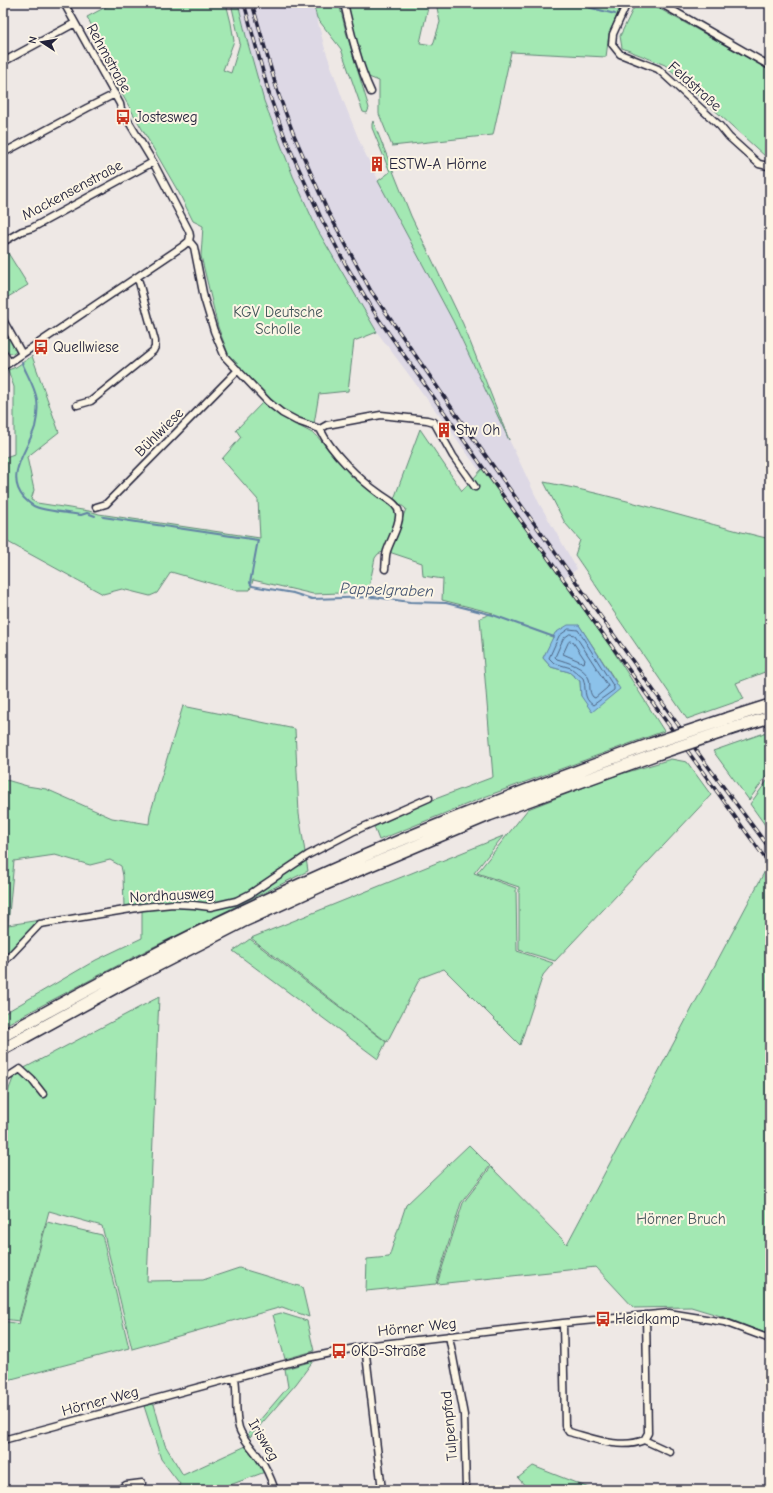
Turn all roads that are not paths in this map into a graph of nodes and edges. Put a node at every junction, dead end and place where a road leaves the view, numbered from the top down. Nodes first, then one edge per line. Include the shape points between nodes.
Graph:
1 (64, 3) edge
2 (344, 3) edge
3 (627, 3) edge
4 (660, 3) edge
5 (75, 23) junction
6 (3, 62) edge
7 (770, 66) edge
8 (371, 92) dead end
9 (115, 94) junction
10 (3, 153) edge
11 (153, 162) junction
12 (770, 164) edge
13 (189, 241) junction
14 (3, 242) edge
15 (136, 278) junction
16 (3, 320) edge
17 (3, 352) edge
18 (22, 354) junction
19 (9, 362) junction
20 (3, 367) edge
21 (238, 370) junction
22 (78, 405) dead end
23 (320, 429) junction
24 (475, 487) dead end
25 (96, 507) dead end
26 (385, 569) dead end
27 (770, 705) edge
28 (770, 716) edge
29 (729, 724) junction
30 (654, 749) junction
31 (430, 798) dead end
32 (3, 963) edge
33 (3, 1036) edge
34 (3, 1049) edge
35 (3, 1080) edge
36 (43, 1094) dead end
37 (646, 1315) junction
38 (563, 1323) junction
39 (449, 1336) junction
40 (770, 1339) edge
41 (365, 1346) junction
42 (234, 1378) junction
43 (3, 1440) edge
44 (644, 1440) junction
45 (670, 1452) dead end
46 (142, 1483) dead end
47 (118, 1490) edge
48 (275, 1490) edge
49 (382, 1490) edge
50 (466, 1490) edge

1 - 5 street, Rehmstraße
2 - 8 street via 350,32
3 - 12 street, Feldstraße via 613,34 612,44 620,54 658,69 759,164
4 - 7 street
5 - 6 street
5 - 9 street, Rehmstraße
9 - 10 street
9 - 11 street, Rehmstraße via 125,116
11 - 13 street, Rehmstraße via 189,231
11 - 14 street, Mackensenstraße
13 - 15 street
13 - 21 street via 194,247 204,298 214,330 225,357
15 - 18 street
15 - 22 street via 155,347 91,401
16 - 18 street
17 - 19 street
18 - 19 street
19 - 20 street
21 - 23 street via 282,413
21 - 25 street, Bühlwiese via 106,504
23 - 24 street via 327,425 381,415 434,422
23 - 26 street via 324,438 350,469 396,505 398,520 386,552
27 - 29 highway
28 - 29 highway
29 - 30 highway, bridge
30 - 33 highway via 477,809 329,871 130,967
30 - 34 highway via 489,815 242,922
31 - 32 street, Nordhausweg via 352,832 308,855 236,901 210,907 174,904 143,907 40,924
35 - 36 street via 20,1069
37 - 38 street, Hörner Weg
37 - 40 street, Hörner Weg via 671,1313 718,1320
37 - 44 street via 648,1433
38 - 39 street, Hörner Weg
38 - 44 street via 565,1426 569,1432 615,1443 638,1443
39 - 41 street, Hörner Weg
39 - 50 street, Tulpenpfad via 464,1415
41 - 42 street, Hörner Weg via 307,1358
41 - 49 street
42 - 43 street, Hörner Weg
42 - 48 street, Irisweg via 236,1415 240,1429 245,1440 263,1463
44 - 45 street
46 - 47 street via 126,1485

